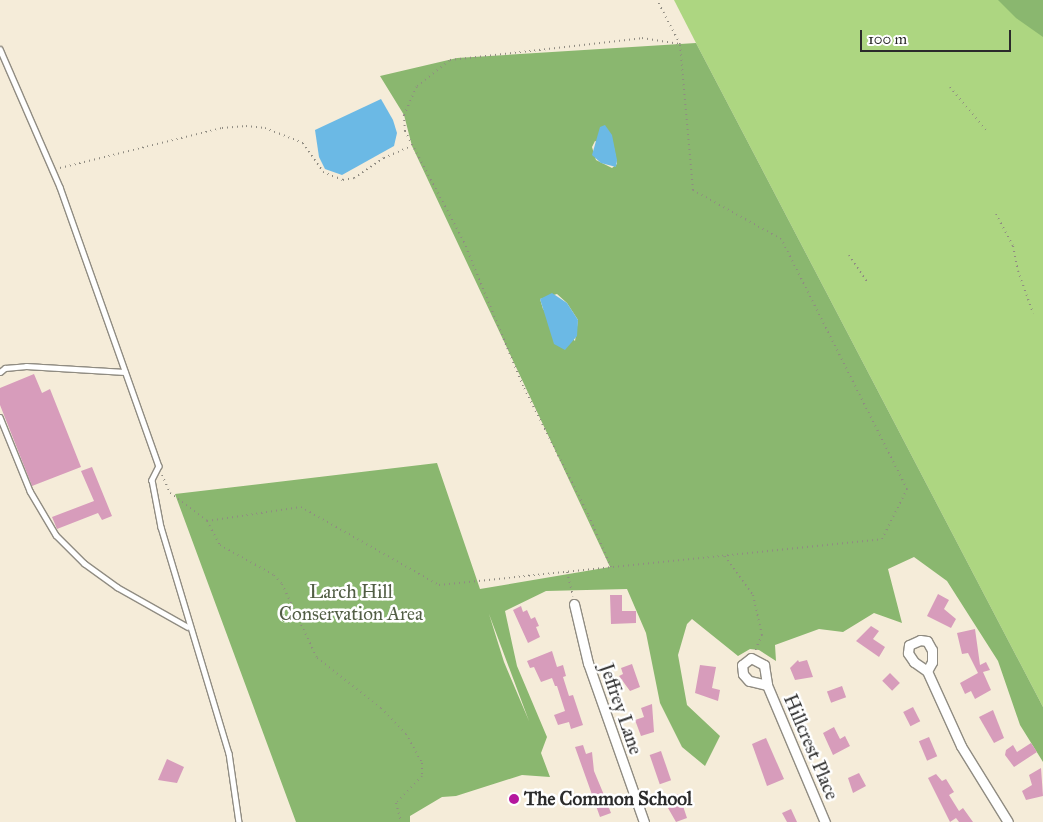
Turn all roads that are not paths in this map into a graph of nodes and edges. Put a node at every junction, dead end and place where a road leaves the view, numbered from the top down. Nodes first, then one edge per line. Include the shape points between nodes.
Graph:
1 (0, 49) edge
2 (0, 372) edge
3 (125, 372) junction
4 (0, 416) edge
5 (574, 604) road end
6 (189, 627) junction
7 (928, 671) dead end
8 (767, 685) junction
9 (239, 822) edge
10 (644, 822) edge
11 (825, 822) edge
12 (1008, 822) edge

1 - 3 lane via 53,170
2 - 3 lane via 5,368 26,366
3 - 6 lane via 158,466 152,480 161,527
4 - 6 lane via 30,491 56,535 84,563 111,582
5 - 10 street, Jeffrey Lane via 591,672
6 - 9 lane via 229,753
7 - 12 street via 961,746
8 - 8 street, Hillcrest Place via 766,668 754,658 743,662 743,674 750,681
8 - 11 street, Hillcrest Place

